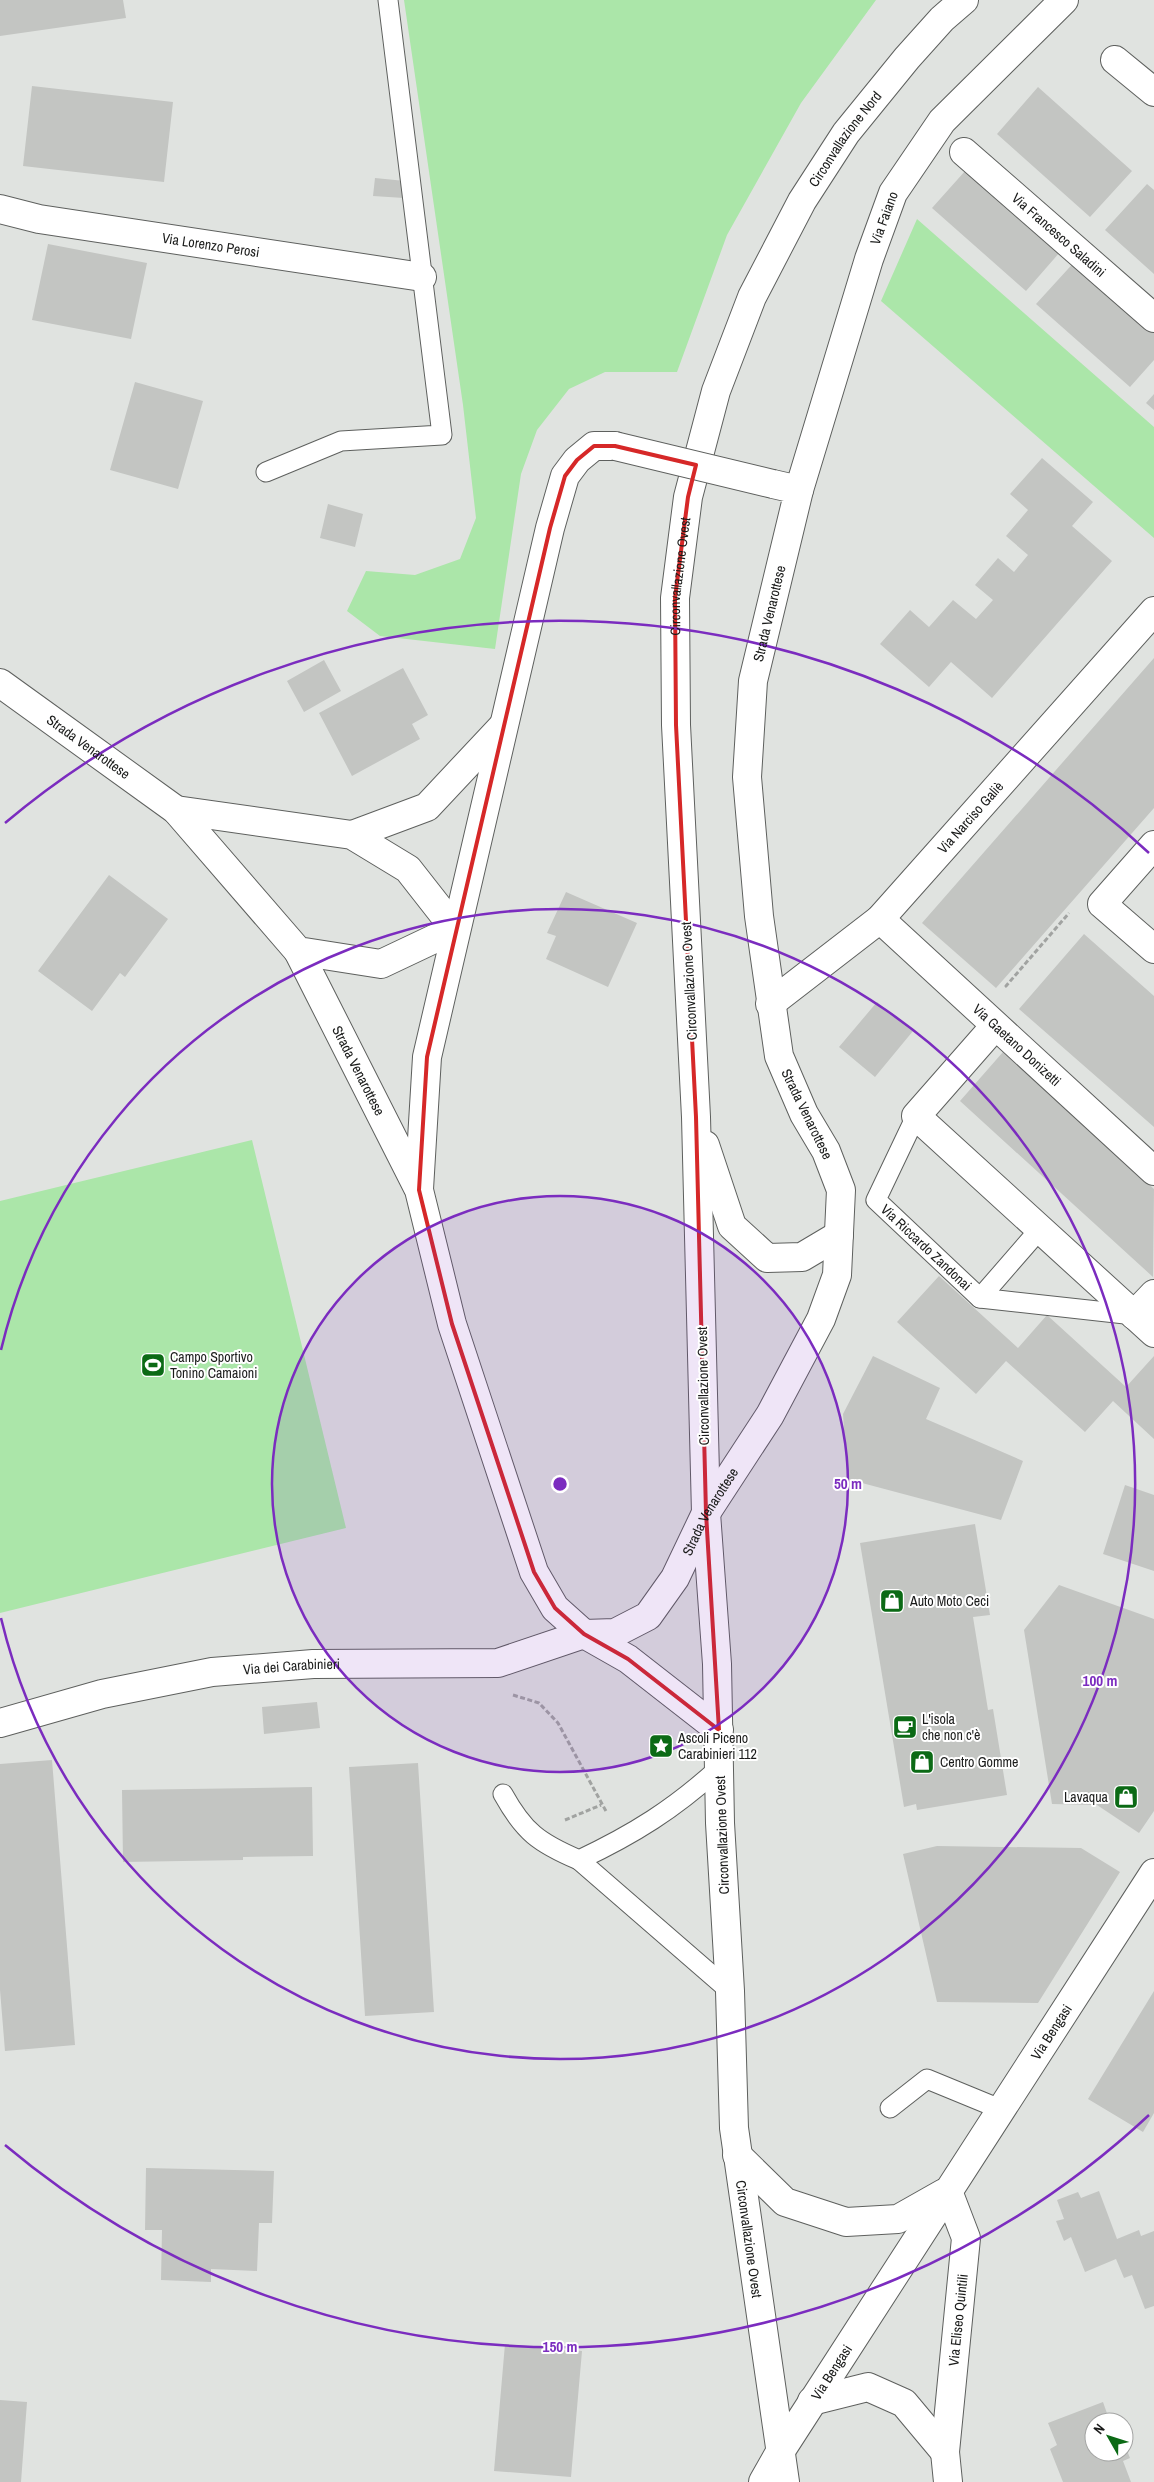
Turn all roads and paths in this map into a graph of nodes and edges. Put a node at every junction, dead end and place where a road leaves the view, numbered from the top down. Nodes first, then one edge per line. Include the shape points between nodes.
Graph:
1 (388, 0) edge
2 (964, 0) edge
3 (1064, 0) edge
4 (1115, 60) dead end
5 (1154, 92) edge
6 (964, 152) dead end
7 (0, 209) edge
8 (422, 277) junction
9 (752, 297) joint
10 (1154, 318) edge
11 (266, 472) dead end
12 (800, 490) junction
13 (1154, 611) edge
14 (0, 683) edge
15 (504, 726) junction
16 (176, 810) junction
17 (352, 835) junction
18 (1154, 845) edge
19 (1075, 906) dead end
20 (880, 919) junction
21 (455, 929) junction
22 (1154, 949) edge
23 (298, 950) junction
24 (1006, 986) dead end
25 (770, 1004) junction
26 (995, 1026) junction
27 (916, 1116) junction
28 (696, 1117) junction
29 (1154, 1171) edge
30 (419, 1190) junction
31 (1040, 1229) junction
32 (839, 1235) junction
33 (1154, 1294) edge
34 (980, 1298) junction
35 (1144, 1324) edge
36 (706, 1513) junction
37 (584, 1634) junction
38 (498, 1662) junction
39 (0, 1723) edge
40 (719, 1730) junction
41 (719, 1768) junction
42 (503, 1794) dead end
43 (623, 1839) junction
44 (579, 1860) junction
45 (1154, 1873) edge
46 (730, 1992) junction
47 (890, 2108) dead end
48 (1000, 2109) junction
49 (737, 2155) junction
50 (948, 2191) junction
51 (812, 2401) junction
52 (780, 2452) junction
53 (945, 2452) junction
54 (763, 2482) edge
55 (785, 2482) edge
56 (948, 2482) edge

1 - 8 lane
2 - 9 main road, Circonvallazione Nord via 907,58 846,133 802,201
3 - 12 main road, Via Faiano via 942,121 893,193 869,259
4 - 5 main road
6 - 10 main road, Via Francesco Saladini
7 - 8 main road, Via Lorenzo Perosi via 39,220
8 - 11 lane via 442,435 341,441
9 - 28 main road, Circonvallazione Ovest via 716,391 688,497 675,598 676,725
12 - 15 main road, Strada Venarottese, bridge via 615,446 594,446 564,476
12 - 25 main road, Strada Venarottese via 753,681 748,777
13 - 20 main road, Via Narciso Galiè
14 - 16 main road, Strada Venarottese
15 - 17 main road, Strada Venarottese via 427,807
15 - 21 main road, Strada Venarottese
16 - 17 main road, Strada Venarottese
16 - 23 main road, Strada Venarottese
17 - 21 main road, Strada Venarottese via 408,869
18 - 22 main road via 1102,904
19 - 24 path
20 - 25 main road, Via Narciso Galiè
20 - 26 main road, Via Gaetano Donizetti
21 - 23 main road via 381,964
21 - 30 main road, Strada Venarottese via 427,1057
23 - 30 main road, Strada Venarottese
25 - 32 main road, Strada Venarottese via 779,1056 804,1114 826,1151 841,1190
26 - 27 main road, Via Riccardo Zandonai
26 - 29 main road, Via Gaetano Donizetti
27 - 31 main road
27 - 34 lane, Via Riccardo Zandonai via 876,1200
28 - 32 main road via 732,1226 767,1258 802,1257
28 - 36 main road, Circonvallazione Ovest
30 - 37 main road, Strada Venarottese via 452,1324 534,1572 555,1608
31 - 34 lane, Via Riccardo Zandonai
31 - 35 main road
32 - 36 main road, Strada Venarottese via 836,1275 821,1319 770,1415
33 - 35 main road
34 - 35 lane, Via Riccardo Zandonai
36 - 37 main road, Strada Venarottese via 675,1578 648,1616 615,1633
36 - 40 main road, Circonvallazione Ovest
37 - 38 main road, Via dei Carabinieri
37 - 40 main road, Strada Venarottese via 628,1659
38 - 39 main road, Via dei Carabinieri via 313,1664 212,1672 102,1694
38 - 43 path via 513,1696 539,1703 558,1723 601,1805
40 - 41 main road, Circonvallazione Ovest
41 - 43 lane via 683,1800
41 - 46 main road, Circonvallazione Ovest
42 - 44 lane via 516,1818 531,1834 552,1849
43 - 44 lane
44 - 46 lane
45 - 48 main road, Via Bengasi
46 - 49 main road, Circonvallazione Ovest
47 - 48 lane via 927,2079
48 - 50 main road, Via Bengasi
49 - 50 main road, Via Bengasi via 785,2202 846,2222 898,2219
49 - 52 main road, Circonvallazione Ovest
50 - 51 main road, Via Bengasi
50 - 53 main road, Via Eliseo Quintili via 966,2238
51 - 52 main road, Via Bengasi
51 - 53 main road via 868,2387 904,2403
52 - 54 main road, Via Bengasi
52 - 55 main road, Circonvallazione Ovest
53 - 56 main road, Via Eliseo Quintili

